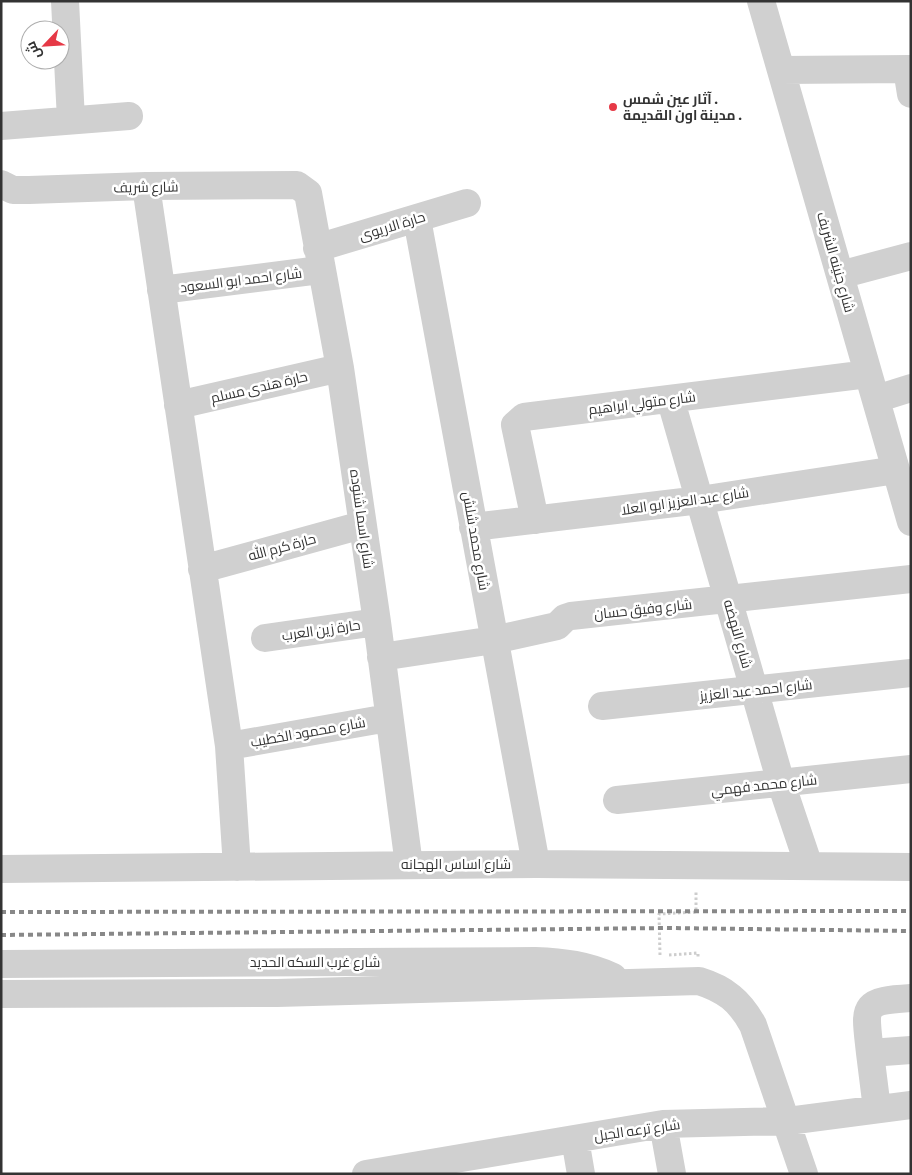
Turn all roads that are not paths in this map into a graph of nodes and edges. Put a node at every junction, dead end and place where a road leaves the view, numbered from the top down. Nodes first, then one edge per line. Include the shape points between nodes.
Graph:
1 (65, 1) edge
2 (761, 1) edge
3 (781, 70) junction
4 (910, 77) edge
5 (129, 116) dead end
6 (71, 120) junction
7 (1, 126) edge
8 (1, 184) edge
9 (292, 185) joint
10 (146, 186) junction
11 (467, 203) dead end
12 (417, 219) junction
13 (911, 256) edge
14 (319, 259) junction
15 (840, 276) junction
16 (161, 290) junction
17 (340, 368) junction
18 (872, 387) junction
19 (911, 388) edge
20 (671, 400) junction
21 (178, 406) junction
22 (896, 470) junction
23 (700, 500) junction
24 (910, 518) edge
25 (535, 520) junction
26 (362, 525) junction
27 (473, 527) junction
28 (202, 569) junction
29 (911, 579) edge
30 (728, 599) junction
31 (377, 622) junction
32 (265, 638) dead end
33 (494, 640) junction
34 (381, 657) junction
35 (911, 673) edge
36 (754, 690) junction
37 (602, 706) dead end
38 (388, 718) junction
39 (229, 746) junction
40 (911, 769) edge
41 (781, 783) junction
42 (617, 800) dead end
43 (536, 864) junction
44 (408, 865) junction
45 (809, 866) junction
46 (911, 866) edge
47 (237, 867) junction
48 (1, 869) edge
49 (1, 964) edge
50 (626, 983) junction
51 (1, 994) edge
52 (911, 998) edge
53 (911, 1050) edge
54 (870, 1053) junction
55 (911, 1105) edge
56 (877, 1109) junction
57 (788, 1121) junction
58 (663, 1124) junction
59 (575, 1138) junction
60 (475, 1164) edge
61 (366, 1174) edge
62 (581, 1174) edge
63 (672, 1174) edge
64 (804, 1174) edge

1 - 6 street
2 - 3 street, شارع جنينه الشريف
3 - 4 street
3 - 15 street, شارع جنينه الشريف
5 - 6 street
6 - 7 street
8 - 10 street, شارع شريف via 13,190
9 - 10 street, شارع شريف
9 - 14 street, شارع اسما شنوده via 305,189 310,197
10 - 16 street
11 - 12 street, حارة الاريوى
12 - 14 street, حارة الاريوى
12 - 27 street, شارع محمد شلش
13 - 15 street
14 - 16 street, شارع احمد ابو السعود
14 - 17 street, شارع اسما شنوده
15 - 18 street, شارع جنينه الشريف
16 - 21 street
17 - 21 street, حارة هندى مسلم
17 - 26 street, شارع اسما شنوده
18 - 19 street, شارع متولي ابراهيم
18 - 20 street, شارع متولي ابراهيم
18 - 22 street, شارع جنينه الشريف
20 - 23 street, شارع النهضه
20 - 25 street, شارع متولي ابراهيم via 518,420 516,432
21 - 28 street
22 - 23 street, شارع عبد العزيز ابو العلا
22 - 24 street, شارع جنينه الشريف
23 - 25 street, شارع عبد العزيز ابو العلا
23 - 30 street, شارع النهضه
25 - 27 street, شارع عبد العزيز ابو العلا
26 - 28 street, حارة كرم الله
26 - 31 street, شارع اسما شنوده
27 - 33 street, شارع محمد شلش
28 - 39 street
29 - 30 street, شارع وفيق حسان
30 - 33 street, شارع وفيق حسان via 571,616 557,626
30 - 36 street, شارع النهضه
31 - 32 street, حارة زين العرب
31 - 34 street, شارع اسما شنوده
33 - 34 street, شارع وفيق حسان
33 - 43 street, شارع محمد شلش
34 - 38 street, شارع اسما شنوده
35 - 36 street, شارع احمد عبد العزيز
36 - 37 street, شارع احمد عبد العزيز
36 - 41 street, شارع النهضه
38 - 39 street, شارع محمود الخطيب
38 - 44 street, شارع اسما شنوده
39 - 47 street
40 - 41 street, شارع محمد فهمي
41 - 42 street, شارع محمد فهمي
41 - 45 street, شارع النهضه
43 - 44 street, شارع اساس الهجانه
43 - 45 street, شارع اساس الهجانه
44 - 47 street, شارع اساس الهجانه
45 - 46 street, شارع اساس الهجانه
47 - 48 street, شارع اساس الهجانه
49 - 50 street, شارع غرب السكه الحديد via 535,961 567,962 597,970
50 - 51 street, شارع غرب السكه الحديد via 277,993
50 - 57 street, شارع غرب السكه الحديد via 699,981 732,996 753,1025
52 - 54 street via 883,1000 870,1007 866,1017
53 - 54 street
54 - 56 street
55 - 56 street, شارع ترعه الجبل
56 - 57 street, شارع ترعه الجبل
57 - 58 street, شارع ترعه الجبل
57 - 64 street, شارع غرب السكه الحديد
58 - 59 street, شارع ترعه الجبل
58 - 63 street
59 - 60 street, شارع ترعه الجبل
59 - 62 street
60 - 61 street, شارع ترعه الجبل

